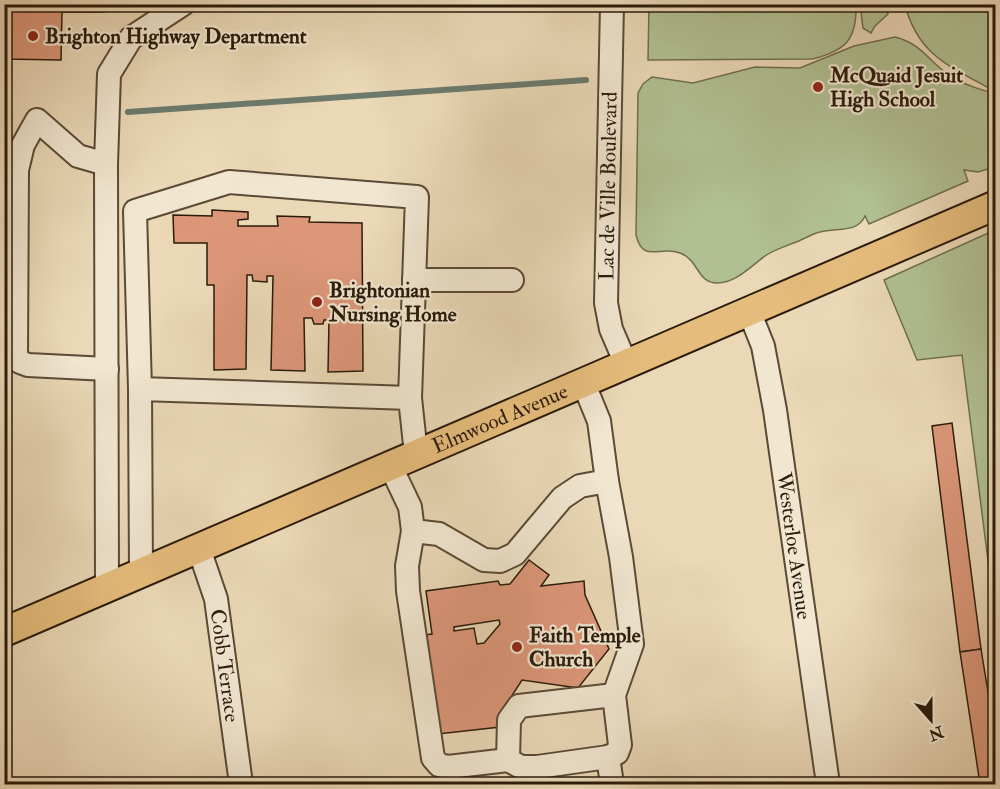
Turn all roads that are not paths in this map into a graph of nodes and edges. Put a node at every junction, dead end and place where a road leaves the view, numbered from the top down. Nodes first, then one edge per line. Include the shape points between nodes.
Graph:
1 (183, 4) edge
2 (612, 4) edge
3 (106, 164) junction
4 (996, 205) edge
5 (414, 280) junction
6 (512, 280) dead end
7 (750, 311) junction
8 (626, 364) junction
9 (106, 369) junction
10 (583, 382) junction
11 (140, 388) junction
12 (410, 398) junction
13 (416, 454) junction
14 (390, 465) junction
15 (607, 481) junction
16 (412, 531) junction
17 (200, 549) junction
18 (141, 574) junction
19 (107, 588) junction
20 (4, 632) edge
21 (614, 695) junction
22 (608, 757) junction
23 (508, 760) junction
24 (555, 775) edge
25 (242, 784) edge
26 (612, 784) edge
27 (828, 784) edge

1 - 3 street via 131,38 109,74
2 - 8 street, Lac de Ville Boulevard via 606,303 611,328
3 - 9 street
3 - 9 street via 78,156 37,120 23,145 17,170 16,356 28,365
4 - 7 main road, Elmwood Avenue
5 - 6 street
5 - 11 street via 417,197 229,182 135,211
5 - 12 street
7 - 8 main road, Elmwood Avenue
7 - 27 street, Westerloe Avenue via 763,346 775,410
8 - 10 main road, Elmwood Avenue
9 - 19 street
10 - 13 main road, Elmwood Avenue
10 - 15 street via 599,421
11 - 12 street
11 - 18 street
12 - 13 street
13 - 14 main road, Elmwood Avenue
14 - 16 street via 410,507
14 - 17 main road, Elmwood Avenue
15 - 16 street via 580,486 562,498 515,554 500,561 484,560 439,534
15 - 21 street via 632,644
16 - 23 street via 408,591 433,758 448,767
17 - 18 main road, Elmwood Avenue
17 - 25 street, Cobb Terrace via 216,599
18 - 19 main road, Elmwood Avenue
19 - 20 main road, Elmwood Avenue
21 - 22 street via 620,745 617,753
21 - 23 street via 519,706 509,720
22 - 24 street
22 - 26 street
23 - 24 street

